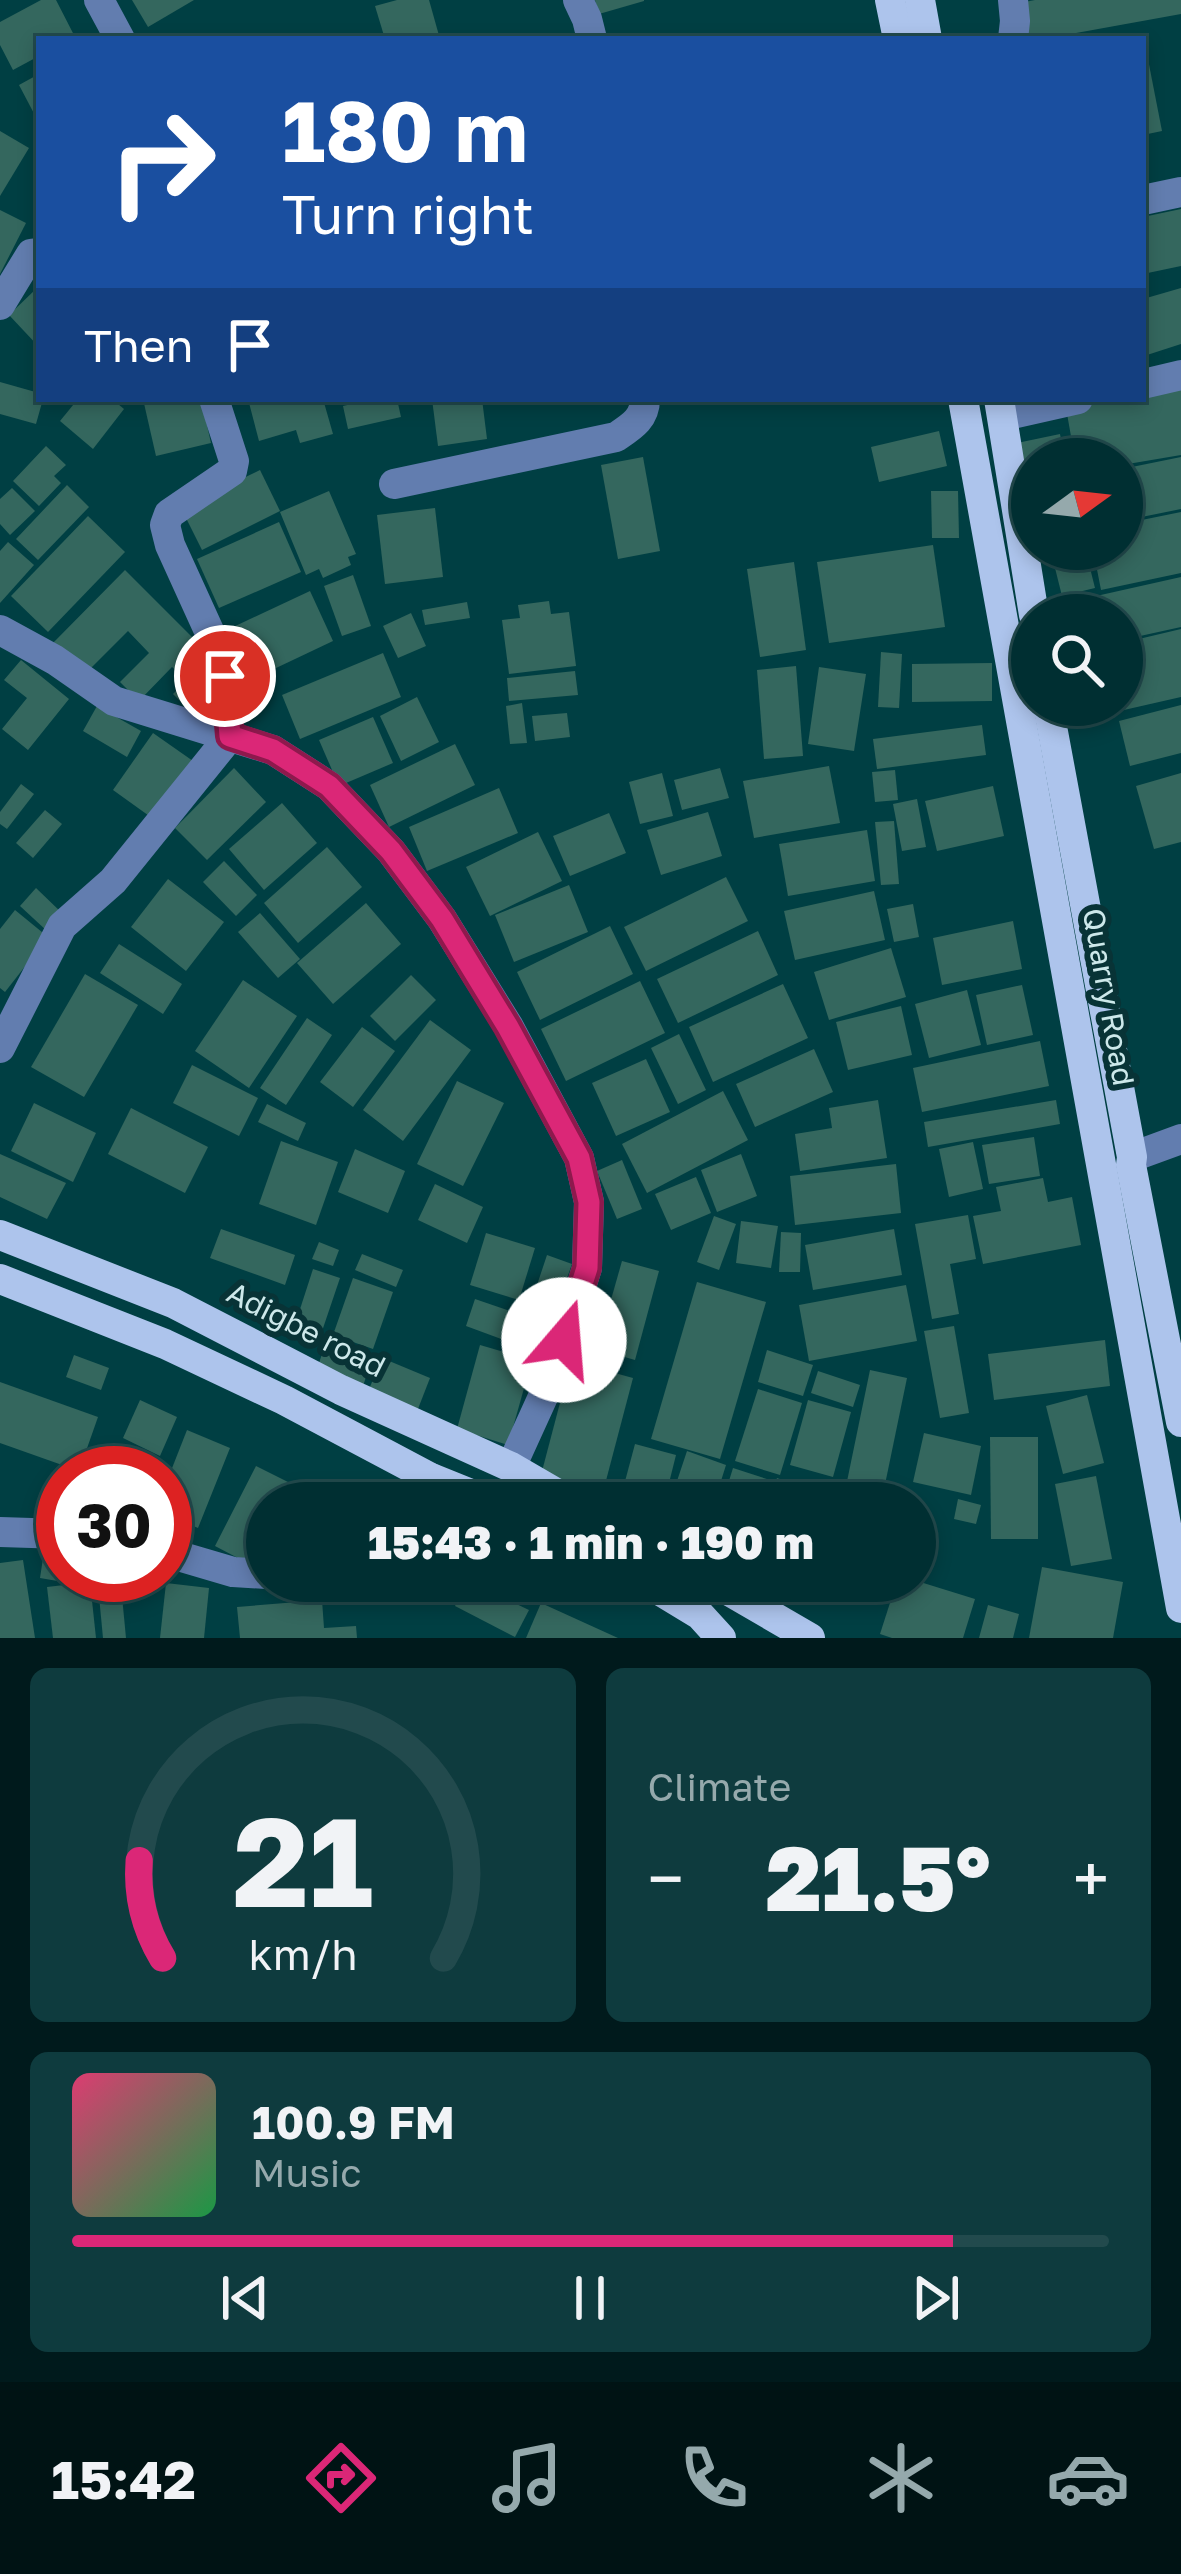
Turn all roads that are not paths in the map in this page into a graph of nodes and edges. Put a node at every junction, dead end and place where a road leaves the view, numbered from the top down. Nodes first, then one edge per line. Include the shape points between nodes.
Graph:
1 (100, 0) edge
2 (578, 0) edge
3 (890, 0) edge
4 (920, 0) edge
5 (1012, 0) edge
6 (118, 36) edge
7 (591, 36) edge
8 (897, 36) edge
9 (926, 36) edge
10 (1012, 36) edge
11 (1181, 192) edge
12 (1146, 199) edge
13 (36, 253) edge
14 (0, 305) edge
15 (1181, 375) edge
16 (1146, 383) edge
17 (215, 402) edge
18 (645, 402) edge
19 (964, 402) edge
20 (1052, 402) edge
21 (1001, 408) edge
22 (394, 484) dead end
23 (1031, 594) edge
24 (0, 630) edge
25 (1052, 726) edge
26 (230, 736) junction
27 (0, 1048) edge
28 (1181, 1138) edge
29 (1132, 1157) junction
30 (0, 1235) edge
31 (0, 1279) edge
32 (1181, 1422) edge
33 (511, 1467) junction
34 (411, 1482) edge
35 (537, 1482) edge
36 (0, 1532) edge
37 (36, 1533) edge
38 (192, 1560) edge
39 (246, 1573) edge
40 (678, 1602) edge
41 (748, 1602) edge
42 (1181, 1608) edge
43 (721, 1638) edge
44 (811, 1638) edge

1 - 6 street
2 - 7 street
3 - 8 main road
4 - 9 main road
5 - 10 street
11 - 12 street
13 - 14 street
15 - 16 street
17 - 26 street via 232,471 169,514 165,525 225,676
18 - 22 street via 637,424 616,437
19 - 42 main road, Quarry Road
20 - 21 street
21 - 23 main road
24 - 26 street via 114,701
25 - 29 main road, Quarry Road
26 - 27 street via 113,880 62,926
26 - 33 street via 273,750 329,786 391,851 487,991 579,1158 589,1202 587,1268 552,1377
28 - 29 street
29 - 32 main road, Quarry Road
30 - 33 main road, Adigbe road via 173,1303
31 - 34 main road via 284,1400
33 - 35 main road, Adigbe road
36 - 37 street
38 - 39 street
40 - 43 main road
41 - 44 main road

